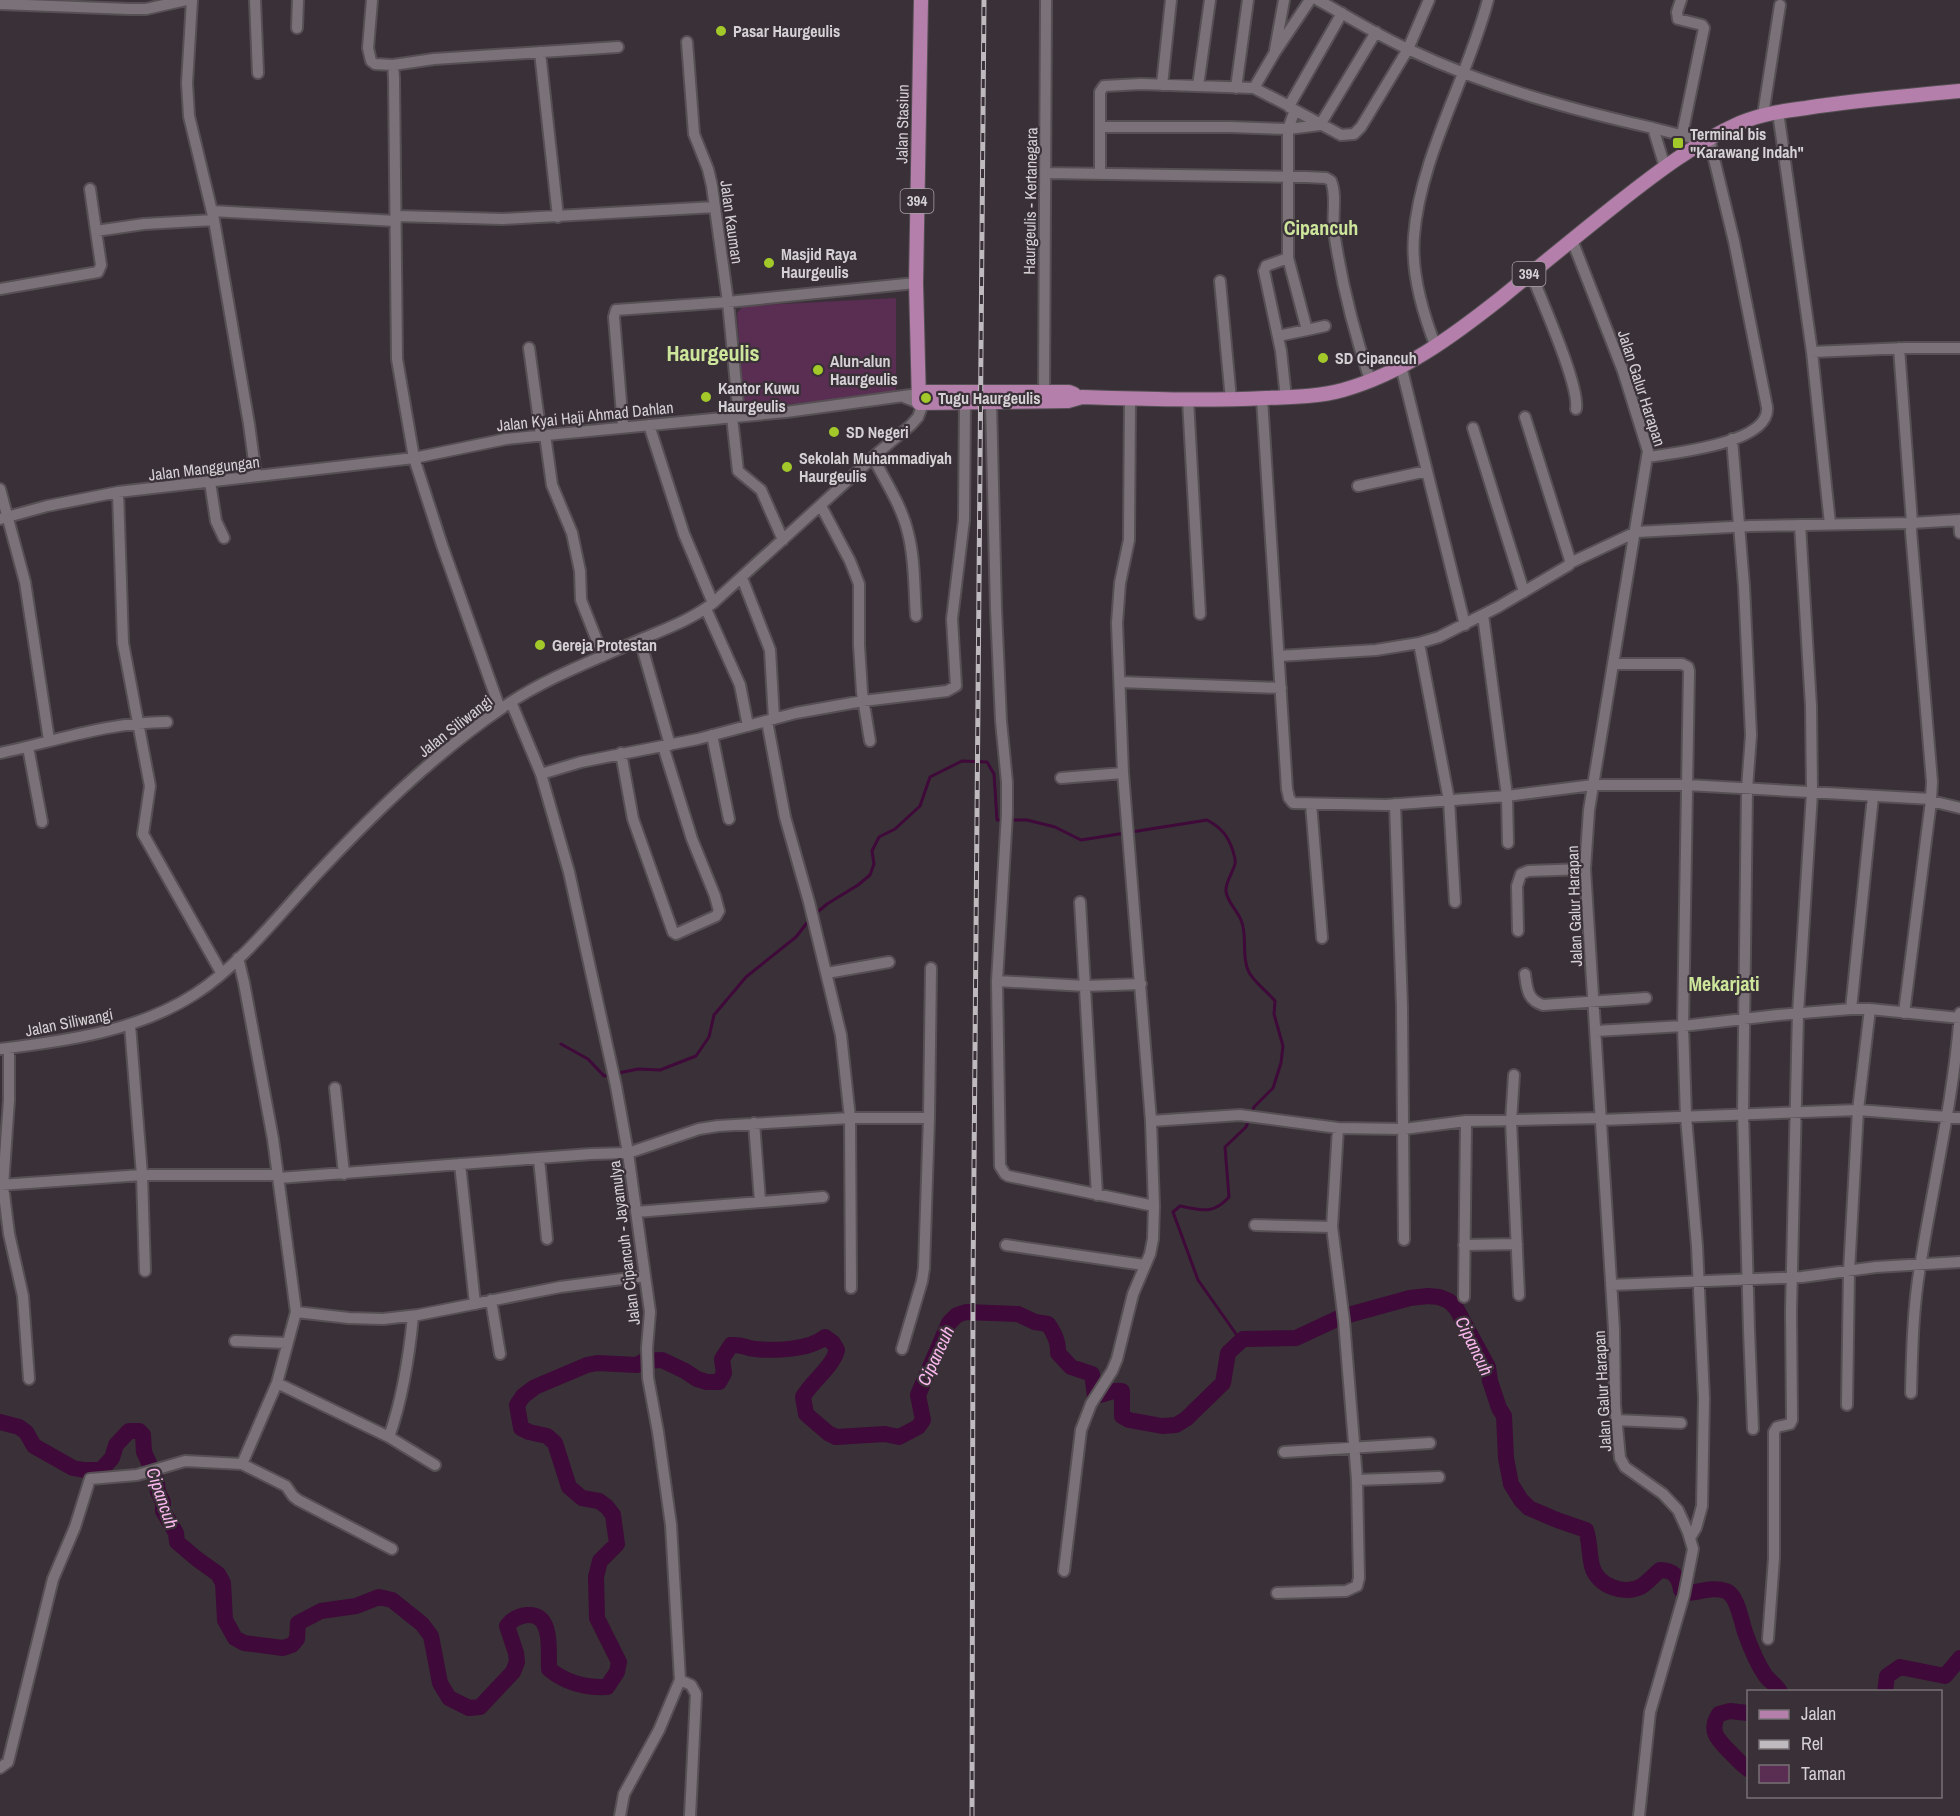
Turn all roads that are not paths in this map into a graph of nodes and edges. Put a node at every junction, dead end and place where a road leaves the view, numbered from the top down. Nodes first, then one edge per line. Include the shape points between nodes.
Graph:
1 (186, 0) edge
2 (192, 0) edge
3 (255, 0) edge
4 (298, 0) edge
5 (372, 0) edge
6 (921, 0) edge
7 (1046, 0) edge
8 (1171, 0) edge
9 (1210, 0) edge
10 (1248, 0) edge
11 (1284, 0) edge
12 (1310, 0) edge
13 (1318, 0) edge
14 (1429, 0) edge
15 (1488, 0) edge
16 (1681, 0) edge
17 (59, 3) edge
18 (0, 4) edge
19 (103, 4) edge
20 (1780, 5) dead end
21 (1342, 14) junction
22 (297, 28) dead end
23 (1376, 32) junction
24 (687, 42) dead end
25 (618, 47) dead end
26 (1408, 49) junction
27 (540, 52) junction
28 (1275, 52) junction
29 (393, 65) junction
30 (258, 73) dead end
31 (1463, 73) junction
32 (1162, 85) junction
33 (1198, 86) junction
34 (1236, 88) junction
35 (1254, 88) junction
36 (1960, 91) edge
37 (1292, 108) junction
38 (1778, 112) junction
39 (1763, 115) junction
40 (1320, 125) junction
41 (1100, 127) junction
42 (1653, 128) junction
43 (1288, 129) junction
44 (1682, 135) junction
45 (1706, 140) junction
46 (1665, 167) junction
47 (1045, 173) junction
48 (1100, 174) junction
49 (1288, 177) junction
50 (90, 189) dead end
51 (715, 207) junction
52 (213, 215) junction
53 (558, 217) junction
54 (396, 219) junction
55 (96, 231) junction
56 (1572, 240) junction
57 (1288, 258) junction
58 (1531, 273) junction
59 (1220, 281) dead end
60 (916, 283) junction
61 (0, 289) edge
62 (728, 302) junction
63 (1325, 326) dead end
64 (1307, 330) junction
65 (1278, 336) junction
66 (1436, 347) junction
67 (529, 348) dead end
68 (1899, 348) junction
69 (1960, 348) edge
70 (1812, 352) junction
71 (1401, 366) junction
72 (1370, 380) junction
73 (1044, 396) junction
74 (919, 397) junction
75 (1130, 398) junction
76 (1286, 398) junction
77 (1262, 399) junction
78 (1188, 400) junction
79 (1231, 400) junction
80 (965, 402) junction
81 (991, 403) junction
82 (1576, 409) dead end
83 (735, 416) junction
84 (1525, 417) dead end
85 (649, 425) junction
86 (623, 427) junction
87 (1473, 428) dead end
88 (543, 435) junction
89 (1732, 439) junction
90 (873, 457) junction
91 (1648, 457) junction
92 (414, 458) junction
93 (1427, 471) junction
94 (256, 476) junction
95 (210, 482) junction
96 (1358, 486) dead end
97 (0, 489) edge
98 (118, 492) junction
99 (821, 506) junction
100 (4, 518) edge
101 (1960, 520) edge
102 (1912, 523) junction
103 (1830, 524) junction
104 (1800, 525) junction
105 (1739, 526) junction
106 (1636, 532) junction
107 (1960, 533) edge
108 (224, 538) dead end
109 (783, 540) junction
110 (1570, 563) junction
111 (742, 578) junction
112 (1524, 592) junction
113 (709, 606) junction
114 (1200, 614) dead end
115 (1483, 615) junction
116 (916, 616) dead end
117 (1464, 625) junction
118 (640, 640) junction
119 (1419, 643) junction
120 (603, 656) junction
121 (1279, 656) junction
122 (1614, 664) junction
123 (1120, 682) junction
124 (1281, 688) junction
125 (863, 701) junction
126 (511, 702) junction
127 (500, 709) junction
128 (770, 720) junction
129 (138, 722) junction
130 (167, 722) dead end
131 (748, 726) junction
132 (712, 735) junction
133 (49, 740) junction
134 (870, 741) dead end
135 (667, 745) junction
136 (28, 747) junction
137 (0, 753) edge
138 (621, 753) junction
139 (1123, 773) junction
140 (541, 774) junction
141 (1061, 778) dead end
142 (1687, 784) junction
143 (1593, 785) junction
144 (1747, 789) junction
145 (1812, 793) junction
146 (1507, 796) junction
147 (1874, 796) junction
148 (1449, 800) junction
149 (1931, 800) junction
150 (1311, 804) junction
151 (1395, 804) junction
152 (1960, 808) edge
153 (729, 819) dead end
154 (42, 822) dead end
155 (1508, 843) dead end
156 (1585, 869) junction
157 (1080, 902) dead end
158 (1455, 902) dead end
159 (1518, 931) dead end
160 (1322, 938) dead end
161 (238, 958) junction
162 (889, 962) dead end
163 (931, 968) dead end
164 (827, 973) junction
165 (222, 974) junction
166 (1525, 974) dead end
167 (997, 981) junction
168 (1141, 984) junction
169 (1085, 986) junction
170 (1646, 998) dead end
171 (1593, 1002) junction
172 (1851, 1009) junction
173 (1870, 1009) junction
174 (1798, 1013) junction
175 (1904, 1013) junction
176 (1960, 1013) edge
177 (1960, 1018) edge
178 (1745, 1019) junction
179 (129, 1025) junction
180 (1683, 1026) junction
181 (1596, 1031) junction
182 (5, 1048) edge
183 (1514, 1075) dead end
184 (335, 1088) dead end
185 (1858, 1110) junction
186 (1797, 1112) junction
187 (1744, 1115) junction
188 (1947, 1116) junction
189 (850, 1118) junction
190 (929, 1118) junction
191 (1686, 1118) junction
192 (1960, 1118) edge
193 (1601, 1119) junction
194 (1466, 1121) junction
195 (1511, 1121) junction
196 (1151, 1122) junction
197 (754, 1123) junction
198 (1338, 1128) junction
199 (1404, 1130) junction
200 (628, 1153) junction
201 (539, 1159) junction
202 (460, 1164) junction
203 (345, 1174) junction
204 (142, 1175) junction
205 (278, 1176) junction
206 (2, 1185) edge
207 (1097, 1195) junction
208 (823, 1197) dead end
209 (760, 1201) junction
210 (1154, 1206) junction
211 (636, 1212) junction
212 (1255, 1225) dead end
213 (1332, 1227) junction
214 (547, 1239) dead end
215 (1404, 1239) dead end
216 (1517, 1244) junction
217 (1006, 1245) dead end
218 (1464, 1245) junction
219 (1960, 1262) edge
220 (1920, 1263) junction
221 (1144, 1265) junction
222 (145, 1271) dead end
223 (1849, 1271) junction
224 (645, 1276) junction
225 (1792, 1277) junction
226 (1747, 1279) junction
227 (1699, 1282) junction
228 (1611, 1284) junction
229 (851, 1288) dead end
230 (1519, 1295) dead end
231 (1464, 1297) dead end
232 (491, 1300) junction
233 (475, 1304) junction
234 (296, 1312) junction
235 (414, 1316) junction
236 (235, 1341) dead end
237 (287, 1343) junction
238 (902, 1349) dead end
239 (500, 1354) dead end
240 (29, 1379) dead end
241 (278, 1383) junction
242 (1911, 1393) dead end
243 (1847, 1405) dead end
244 (1616, 1420) junction
245 (1682, 1423) dead end
246 (1753, 1429) dead end
247 (389, 1437) junction
248 (1431, 1443) dead end
249 (1355, 1448) junction
250 (1284, 1452) dead end
251 (242, 1464) junction
252 (435, 1465) dead end
253 (1439, 1477) dead end
254 (1357, 1480) junction
255 (1690, 1538) junction
256 (392, 1549) dead end
257 (1064, 1571) dead end
258 (1277, 1593) dead end
259 (1768, 1639) dead end
260 (680, 1680) junction
261 (0, 1768) edge
262 (620, 1816) edge
263 (690, 1816) edge
264 (1639, 1816) edge

1 - 19 street via 146,9
2 - 52 street via 187,102
3 - 30 street
4 - 22 street
5 - 29 street via 369,55 375,64
6 - 60 main road, Jalan Stasiun / 394
7 - 47 street, Haurgeulis - Kertanegara
8 - 32 street
9 - 33 street
10 - 34 street
11 - 28 street
12 - 28 street
13 - 21 street
14 - 26 street
15 - 31 street
16 - 44 street via 1678,19 1704,28
17 - 18 street
17 - 19 street
20 - 39 street
21 - 23 street
21 - 37 street
23 - 26 street
23 - 40 street
24 - 51 street, Jalan Kauman via 694,134 710,176
25 - 27 street
26 - 31 street
26 - 40 street via 1354,134 1341,135
27 - 29 street
27 - 53 street
28 - 35 street
29 - 54 street
31 - 42 street via 1521,94
31 - 66 street via 1427,172 1414,236 1421,300
32 - 33 street
32 - 41 street via 1104,86 1100,92
33 - 34 street
34 - 35 street
35 - 37 street
36 - 38 main road, 394
37 - 40 street
37 - 43 street
38 - 39 main road, 394
38 - 70 street
39 - 45 main road, 394
40 - 43 street
41 - 43 street
41 - 48 street
42 - 44 street
42 - 46 street
43 - 49 street
44 - 45 street
45 - 46 main road, 394
45 - 89 street via 1734,241 1767,413 1760,426
46 - 56 main road, 394
47 - 48 street
47 - 73 street, Haurgeulis - Kertanegara
48 - 49 street
49 - 57 street
49 - 72 street via 1326,178 1333,185 1334,229 1343,282
50 - 55 street
51 - 53 street
51 - 62 street, Jalan Kauman
52 - 54 street
52 - 55 street
52 - 94 street
53 - 54 street
54 - 92 street via 397,359
55 - 61 street via 98,272
56 - 58 main road, 394
56 - 91 street, Jalan Galur Harapan via 1623,371
57 - 64 street
57 - 65 street via 1266,266 1264,271
58 - 66 main road, 394
58 - 82 street via 1567,367
59 - 79 street
60 - 62 street
60 - 74 main road, Jalan Stasiun / 394
62 - 83 street, Jalan Kauman
62 - 86 street via 616,310
63 - 64 street
64 - 65 street
65 - 76 street
66 - 71 main road, 394
67 - 88 street
68 - 69 street
68 - 70 street
68 - 102 street
70 - 103 street
71 - 72 main road, 394
71 - 93 street
72 - 76 main road, 394 via 1335,392
73 - 74 main road, 394
73 - 75 main road, 394 via 1068,401 1082,397
73 - 81 main road, 394
74 - 80 main road, 394
74 - 83 street, Jalan Kyai Haji Ahmad Dahlan
74 - 90 street, Jalan Siliwangi via 918,417
75 - 78 main road, 394
75 - 123 street via 1129,540 1117,623
76 - 77 main road, 394
77 - 79 main road, 394
77 - 121 street
78 - 79 main road, 394
78 - 114 street
80 - 81 main road, 394
80 - 125 street via 964,520 952,619 956,686 946,691
81 - 167 street via 996,609 1007,782
83 - 85 street, Jalan Kyai Haji Ahmad Dahlan
83 - 109 street, Jalan Kauman via 738,471 761,490
84 - 110 street
85 - 86 street, Jalan Kyai Haji Ahmad Dahlan
85 - 113 street
86 - 88 street, Jalan Kyai Haji Ahmad Dahlan
87 - 112 street
88 - 92 street, Jalan Kyai Haji Ahmad Dahlan via 469,445
88 - 120 street via 552,485 572,533 581,600
89 - 91 street
89 - 105 street
90 - 99 street, Jalan Siliwangi
90 - 116 street via 908,533
91 - 106 street, Jalan Galur Harapan
92 - 94 street, Jalan Manggungan
92 - 127 street
93 - 96 street
93 - 117 street
94 - 95 street, Jalan Manggungan
95 - 98 street, Jalan Manggungan
95 - 108 street via 216,520
97 - 100 street
98 - 100 street, Jalan Manggungan
98 - 129 street via 123,643
99 - 109 street, Jalan Siliwangi
99 - 125 street via 860,584
100 - 133 street via 25,582
101 - 102 street
101 - 107 street
102 - 103 street
102 - 149 street
103 - 104 street
104 - 105 street
104 - 145 street
105 - 106 street
105 - 144 street via 1751,735
106 - 110 street
106 - 122 street, Jalan Galur Harapan
109 - 111 street, Jalan Siliwangi
110 - 112 street
111 - 113 street, Jalan Siliwangi
111 - 128 street via 770,650
112 - 115 street
113 - 118 street, Jalan Siliwangi
113 - 131 street via 740,685
115 - 117 street
115 - 146 street
117 - 119 street
118 - 120 street, Jalan Siliwangi
118 - 135 street
119 - 121 street via 1352,653
119 - 148 street
120 - 126 street, Jalan Siliwangi
121 - 124 street
122 - 142 street via 1688,667
122 - 143 street, Jalan Galur Harapan
123 - 124 street
123 - 139 street
124 - 150 street via 1289,798 1293,803
125 - 128 street
125 - 134 street
126 - 127 street, Jalan Siliwangi
126 - 140 street, Jalan Cipancuh - Jayamulya
127 - 161 street, Jalan Siliwangi via 399,792
128 - 131 street
128 - 164 street via 785,817
129 - 130 street
129 - 133 street
129 - 165 street via 150,786 143,834
131 - 132 street
132 - 135 street
132 - 153 street
133 - 136 street
135 - 138 street
135 - 138 street via 692,839 719,911 676,934 633,819
136 - 137 street
136 - 154 street
138 - 140 street
139 - 141 street
139 - 168 street
140 - 200 street, Jalan Cipancuh - Jayamulya via 575,894
142 - 143 street
142 - 144 street
142 - 180 street
143 - 146 street
143 - 156 street, Jalan Galur Harapan
144 - 145 street
144 - 178 street
145 - 147 street
145 - 174 street
146 - 148 street
146 - 155 street
147 - 149 street
147 - 172 street
148 - 151 street
148 - 158 street
149 - 152 street
149 - 175 street
150 - 151 street
150 - 160 street
151 - 199 street
156 - 159 street via 1521,874 1517,886
156 - 171 street, Jalan Galur Harapan
157 - 169 street
161 - 165 street, Jalan Siliwangi
161 - 205 street
162 - 164 street
163 - 190 street
164 - 189 street via 841,1035
165 - 179 street, Jalan Siliwangi via 194,995
166 - 171 street via 1529,996 1537,1003
167 - 169 street
167 - 207 street via 1002,1171 1008,1176
168 - 169 street
168 - 196 street
169 - 207 street
170 - 171 street
171 - 181 street, Jalan Galur Harapan
172 - 173 street
172 - 174 street
173 - 175 street
173 - 185 street
174 - 178 street
174 - 186 street
175 - 177 street
176 - 177 street
177 - 188 street
178 - 180 street
178 - 187 street
179 - 182 street, Jalan Siliwangi
179 - 204 street
180 - 181 street
180 - 191 street
181 - 193 street, Jalan Galur Harapan
182 - 206 street via 9,1100
183 - 195 street
184 - 203 street
185 - 186 street
185 - 188 street
185 - 223 street
186 - 187 street
186 - 225 street
187 - 191 street
187 - 226 street
188 - 192 street
188 - 220 street
189 - 190 street
189 - 197 street
189 - 229 street
190 - 238 street via 924,1275
191 - 193 street
191 - 227 street
193 - 195 street
193 - 228 street, Jalan Galur Harapan
194 - 195 street
194 - 199 street
194 - 218 street
195 - 216 street
196 - 198 street via 1240,1115
196 - 210 street
197 - 200 street via 699,1129
197 - 209 street
198 - 199 street
198 - 213 street
199 - 215 street
200 - 201 street
200 - 211 street, Jalan Cipancuh - Jayamulya
201 - 202 street
201 - 214 street
202 - 203 street
202 - 233 street
203 - 205 street
204 - 205 street
204 - 206 street
204 - 222 street
205 - 234 street
206 - 240 street via 23,1296
207 - 210 street
208 - 209 street
209 - 211 street
210 - 221 street via 1153,1239
211 - 224 street, Jalan Cipancuh - Jayamulya
212 - 213 street
213 - 249 street
216 - 218 street
216 - 230 street
217 - 221 street
218 - 231 street
219 - 220 street
220 - 223 street
220 - 242 street
221 - 257 street via 1117,1359 1081,1430
223 - 225 street
223 - 243 street
224 - 232 street
224 - 260 street, Jalan Cipancuh - Jayamulya via 651,1321 648,1378 671,1525
225 - 226 street
225 - 259 street via 1792,1420 1774,1432 1774,1558
226 - 227 street
226 - 246 street
227 - 228 street
227 - 255 street via 1704,1398 1702,1506
228 - 244 street, Jalan Galur Harapan
232 - 233 street
232 - 239 street
233 - 235 street
234 - 235 street via 349,1318
234 - 237 street
235 - 247 street via 407,1374
236 - 237 street
237 - 241 street
241 - 247 street
241 - 251 street
244 - 245 street
244 - 255 street, Jalan Galur Harapan via 1622,1463 1671,1502
247 - 252 street
248 - 249 street
249 - 250 street
249 - 254 street
251 - 256 street via 286,1486 294,1498
251 - 261 street via 185,1461 136,1475 88,1481 75,1527 53,1579 8,1762
253 - 254 street
254 - 258 street via 1357,1586 1346,1591
255 - 264 street, Jalan Galur Harapan via 1692,1559 1684,1596 1650,1712
260 - 262 street, Jalan Cipancuh - Jayamulya via 659,1730 624,1794
260 - 263 street via 691,1685 696,1694

